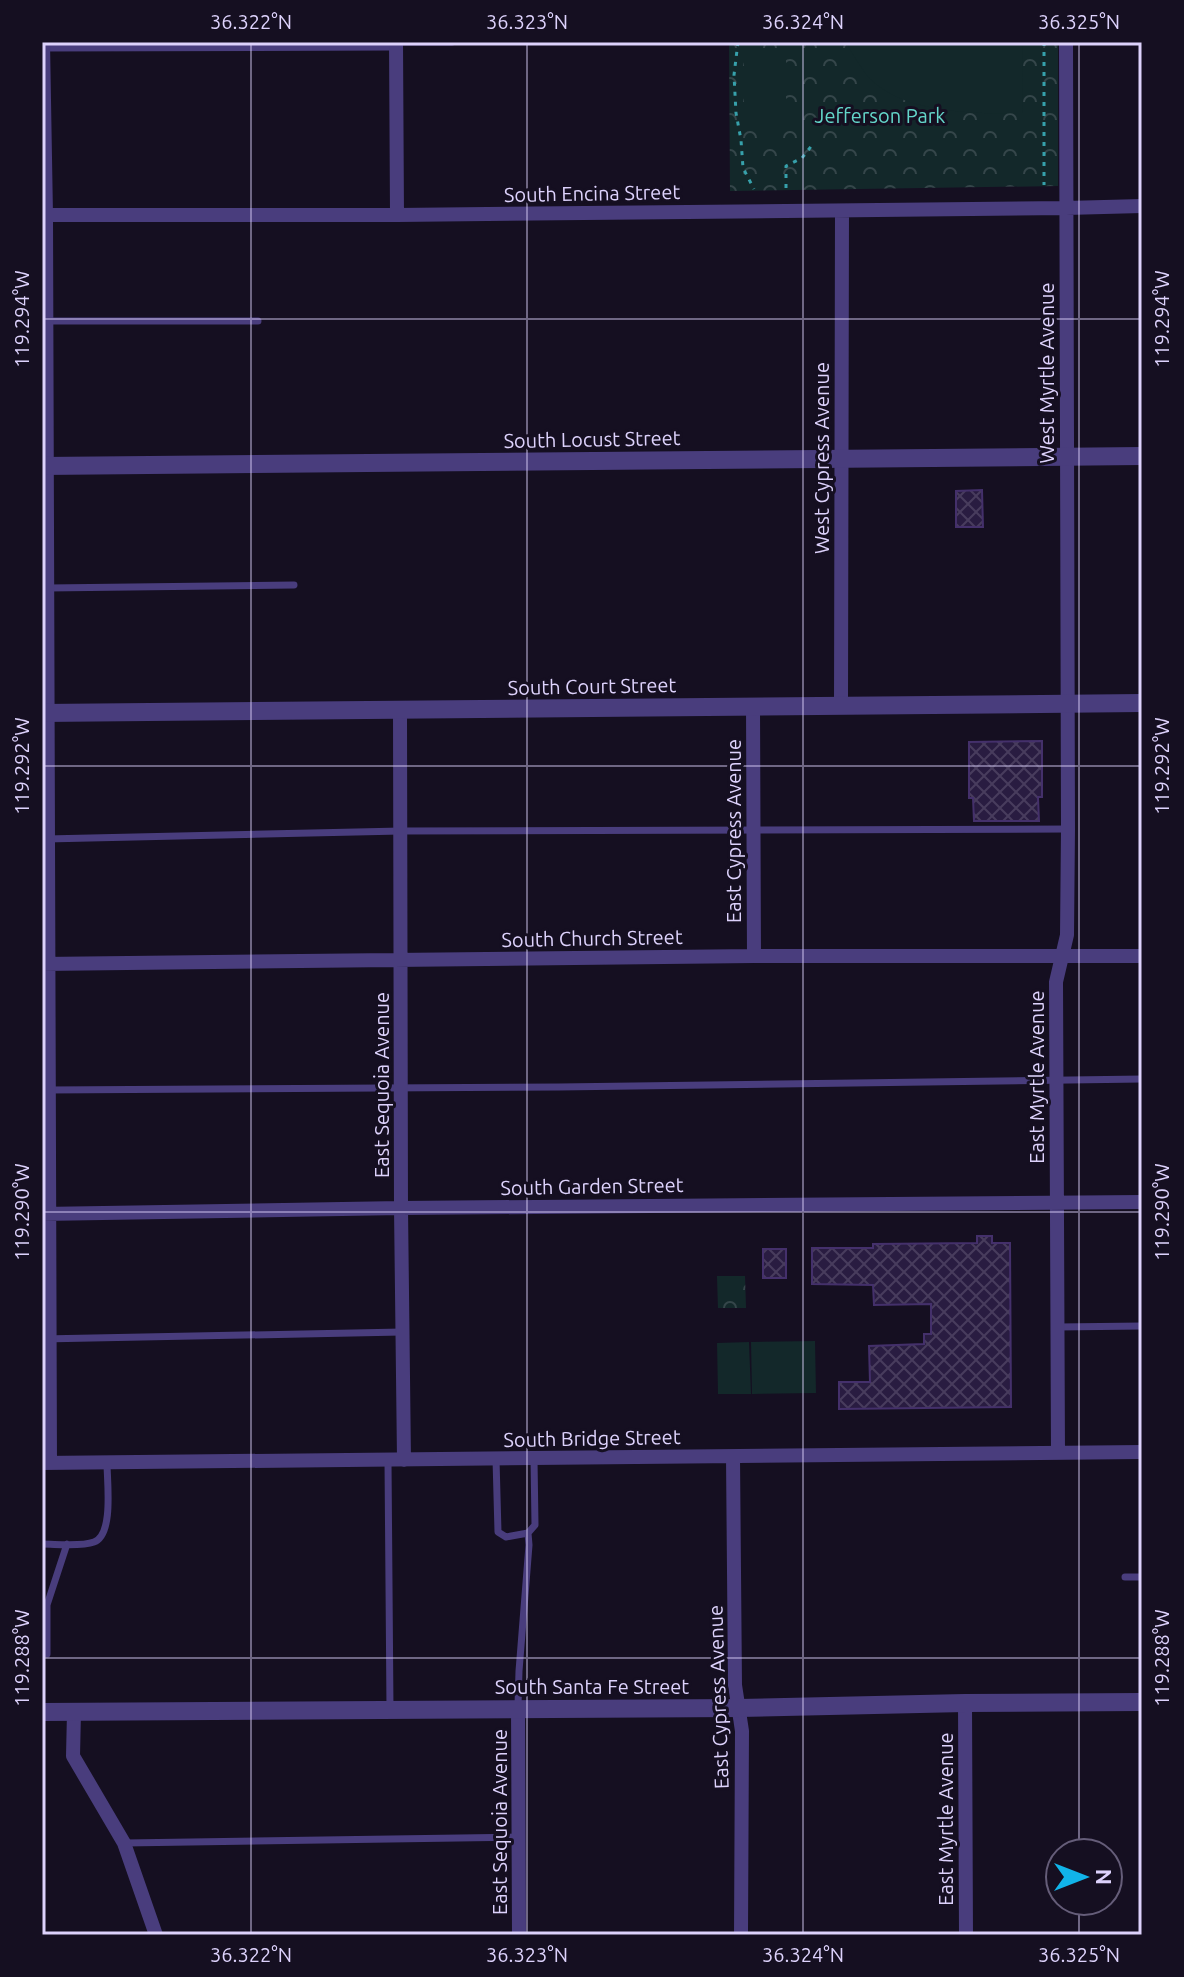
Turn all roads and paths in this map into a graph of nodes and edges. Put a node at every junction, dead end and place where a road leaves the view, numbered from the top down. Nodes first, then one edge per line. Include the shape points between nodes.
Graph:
1 (452, 42) edge
2 (738, 42) edge
3 (1044, 42) edge
4 (1066, 42) edge
5 (396, 44) edge
6 (43, 46) edge
7 (813, 144) dead end
8 (1044, 185) dead end
9 (786, 188) dead end
10 (754, 189) dead end
11 (1142, 206) edge
12 (1066, 208) junction
13 (842, 211) junction
14 (44, 215) edge
15 (397, 215) junction
16 (44, 321) edge
17 (258, 321) dead end
18 (1142, 456) edge
19 (1067, 457) junction
20 (841, 459) junction
21 (44, 466) edge
22 (294, 585) dead end
23 (44, 588) edge
24 (1068, 703) junction
25 (1142, 703) edge
26 (841, 705) junction
27 (753, 706) junction
28 (400, 710) junction
29 (44, 713) edge
30 (1068, 829) junction
31 (401, 831) junction
32 (753, 831) junction
33 (45, 839) edge
34 (754, 956) junction
35 (1062, 956) junction
36 (1142, 956) edge
37 (401, 960) junction
38 (45, 964) edge
39 (1056, 1079) junction
40 (1142, 1079) edge
41 (401, 1087) junction
42 (46, 1090) edge
43 (1057, 1202) junction
44 (1142, 1202) edge
45 (401, 1208) junction
46 (46, 1214) edge
47 (1142, 1326) edge
48 (1058, 1327) junction
49 (402, 1332) junction
50 (46, 1339) edge
51 (1058, 1452) junction
52 (1142, 1452) edge
53 (733, 1457) junction
54 (496, 1459) junction
55 (534, 1459) junction
56 (404, 1460) junction
57 (388, 1461) junction
58 (46, 1463) edge
59 (107, 1463) junction
60 (528, 1533) junction
61 (42, 1544) edge
62 (67, 1544) junction
63 (1125, 1577) dead end
64 (1142, 1577) edge
65 (47, 1654) dead end
66 (1142, 1702) edge
67 (965, 1703) junction
68 (518, 1708) junction
69 (739, 1708) junction
70 (390, 1709) junction
71 (42, 1712) edge
72 (74, 1712) junction
73 (519, 1837) junction
74 (124, 1843) junction
75 (156, 1935) edge
76 (519, 1935) edge
77 (741, 1935) edge
78 (966, 1935) edge

1 - 5 lane
2 - 10 path via 736,113 743,168
3 - 8 path
4 - 12 street, West Myrtle Avenue
5 - 6 lane
5 - 15 street
6 - 14 street
7 - 9 path via 786,166
11 - 12 street, South Encina Street
12 - 13 street, South Encina Street
12 - 19 street, West Myrtle Avenue
13 - 15 street, South Encina Street
13 - 20 street, West Cypress Avenue
14 - 15 street, South Encina Street
14 - 16 street
16 - 17 lane
16 - 21 street
18 - 19 street, South Locust Street
19 - 20 street, South Locust Street
19 - 24 street, West Myrtle Avenue
20 - 21 street, South Locust Street
20 - 26 street, West Cypress Avenue
21 - 23 street
22 - 23 lane
23 - 29 street
24 - 25 street, South Court Street
24 - 26 street, South Court Street
24 - 30 street, East Myrtle Avenue
26 - 27 street, South Court Street
27 - 28 street, South Court Street
27 - 32 street, East Cypress Avenue
28 - 29 street, South Court Street
28 - 31 street, East Sequoia Avenue
29 - 33 street
30 - 32 lane
30 - 35 street, East Myrtle Avenue via 1067,935
31 - 32 lane
31 - 33 lane
31 - 37 street, East Sequoia Avenue
32 - 34 street, East Cypress Avenue
33 - 38 street
34 - 35 street, South Church Street
34 - 37 street, South Church Street
35 - 36 street, South Church Street
35 - 39 street, East Myrtle Avenue via 1056,982
37 - 38 street, South Church Street
37 - 41 street, East Sequoia Avenue
38 - 42 street
39 - 40 lane
39 - 41 lane
39 - 43 street, East Myrtle Avenue
41 - 42 lane
41 - 45 street, East Sequoia Avenue
42 - 46 street
43 - 44 street, South Garden Street
43 - 45 street, South Garden Street
43 - 48 street, East Myrtle Avenue
45 - 46 street, South Garden Street
45 - 49 street, East Sequoia Avenue
46 - 50 street
47 - 48 lane
48 - 51 street, East Myrtle Avenue
49 - 50 lane
49 - 56 street, East Sequoia Avenue
50 - 58 street
51 - 52 street, South Bridge Street
51 - 53 street, South Bridge Street
53 - 55 street, South Bridge Street
53 - 69 street, East Cypress Avenue
54 - 55 street, South Bridge Street
54 - 56 street, South Bridge Street
54 - 60 lane via 498,1532 506,1537
55 - 60 lane via 535,1525
56 - 57 street, South Bridge Street
57 - 59 street, South Bridge Street
57 - 70 lane
58 - 59 street, South Bridge Street
59 - 62 lane via 103,1534 97,1542
60 - 68 lane
61 - 62 lane
62 - 65 lane via 47,1605
63 - 64 lane
66 - 67 street, South Santa Fe Street
67 - 69 street, South Santa Fe Street
67 - 78 street, East Myrtle Avenue
68 - 69 street, South Santa Fe Street
68 - 70 street, South Santa Fe Street
68 - 73 street, East Sequoia Avenue
69 - 77 street, East Cypress Avenue
70 - 72 street, South Santa Fe Street
71 - 72 street, South Santa Fe Street
72 - 74 street via 73,1756
73 - 74 lane
73 - 76 street, East Sequoia Avenue
74 - 75 street

